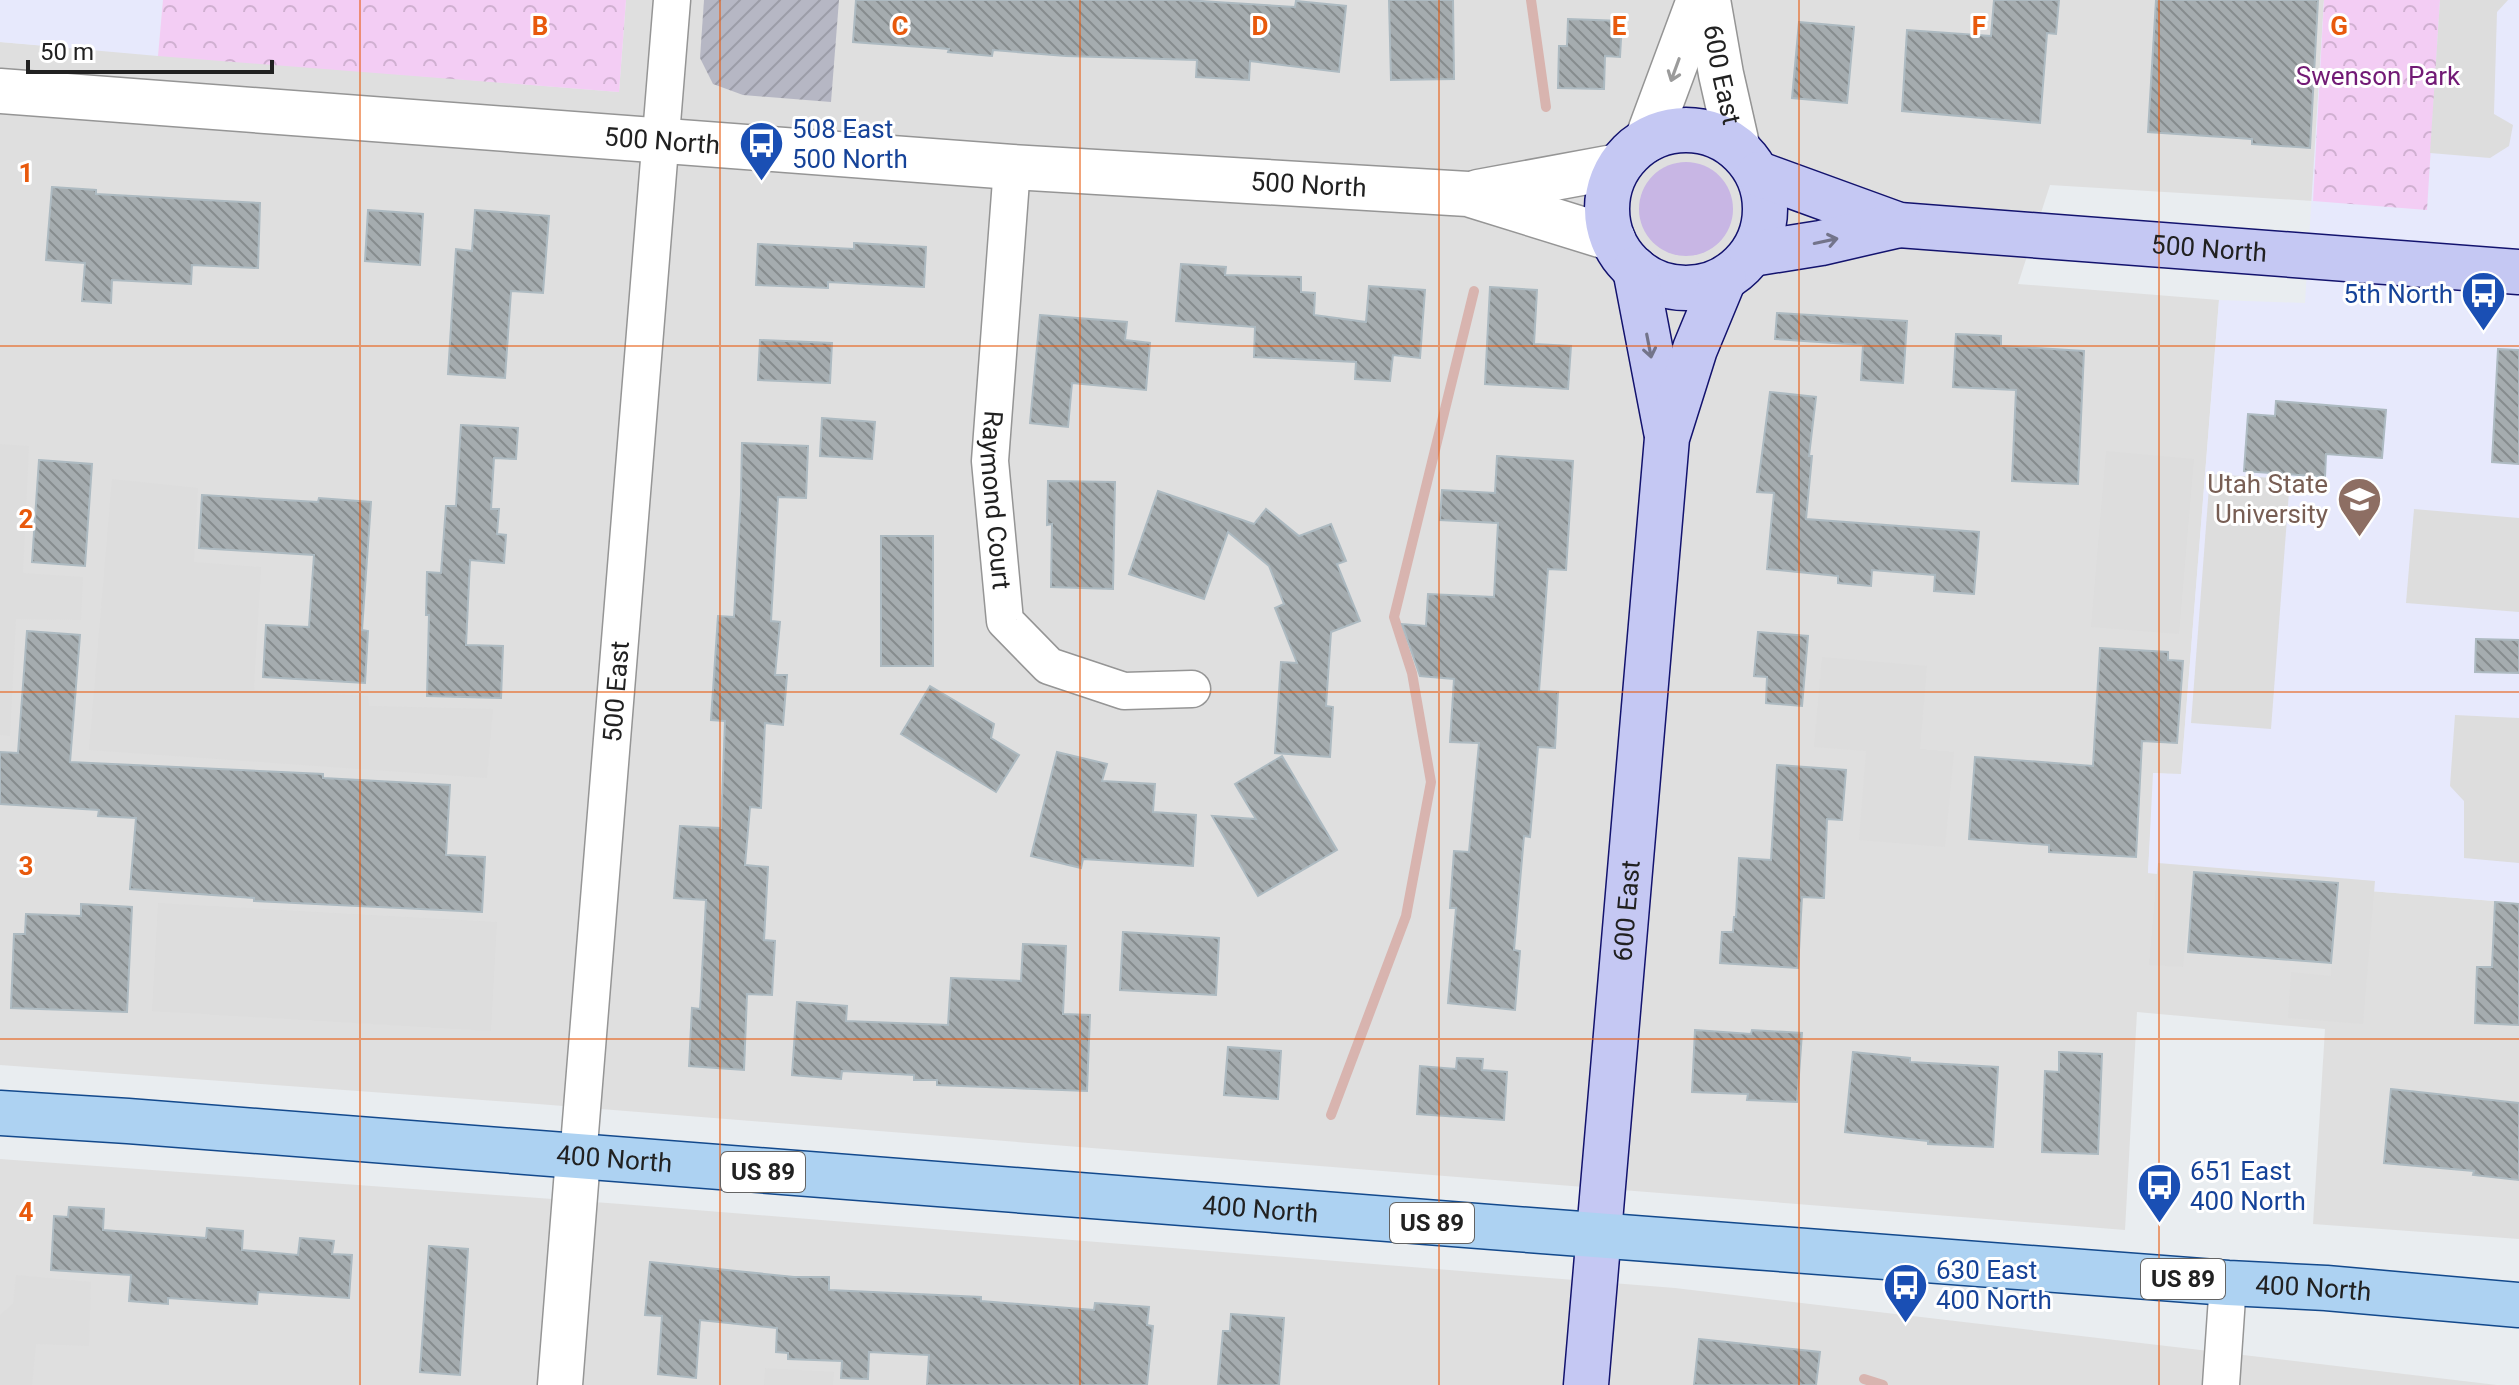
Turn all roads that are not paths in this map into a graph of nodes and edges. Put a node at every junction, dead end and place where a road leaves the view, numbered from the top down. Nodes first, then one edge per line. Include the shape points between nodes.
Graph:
1 (672, 0) edge
2 (1699, 0) edge
3 (1708, 0) edge
4 (0, 91) edge
5 (661, 141) junction
6 (1633, 153) junction
7 (1749, 161) junction
8 (1012, 167) junction
9 (1468, 194) junction
10 (1899, 225) junction
11 (1624, 254) junction
12 (1738, 266) junction
13 (2519, 272) edge
14 (1667, 438) junction
15 (1192, 689) dead end
16 (0, 1113) edge
17 (578, 1158) junction
18 (1599, 1235) junction
19 (2228, 1283) junction
20 (2519, 1305) edge
21 (560, 1385) edge
22 (1586, 1385) edge
23 (2221, 1385) edge

1 - 5 street, 500 East
2 -> 6 street, 600 East
3 - 7 street, 600 East via 1721,74
4 - 5 street, 500 North
5 - 8 street, 500 North
5 - 17 street, 500 East
6 - 7 main road via 1673,131 1704,131 1722,138
6 - 9 street, 500 North
6 - 11 main road via 1608,193 1607,221
7 - 10 main road, 500 North
7 - 12 main road via 1767,210 1761,237
8 - 9 street, 500 North
8 - 15 street, Raymond Court via 990,461 1005,621 1049,666 1124,691
9 - 11 street, 500 North
12 -> 10 main road, 500 North
10 - 13 main road, 500 North
11 - 12 main road via 1660,285 1687,288 1706,285
11 -> 14 main road, 600 East
12 - 14 main road, 600 East via 1695,349
14 - 18 main road, 600 East
16 - 17 main road, 400 North / US 89
17 - 18 main road, 400 North / US 89
17 - 21 street, 500 East
18 - 19 main road, 400 North / US 89
18 - 22 main road, 600 East
19 - 20 main road, 400 North / US 89
19 - 23 street

